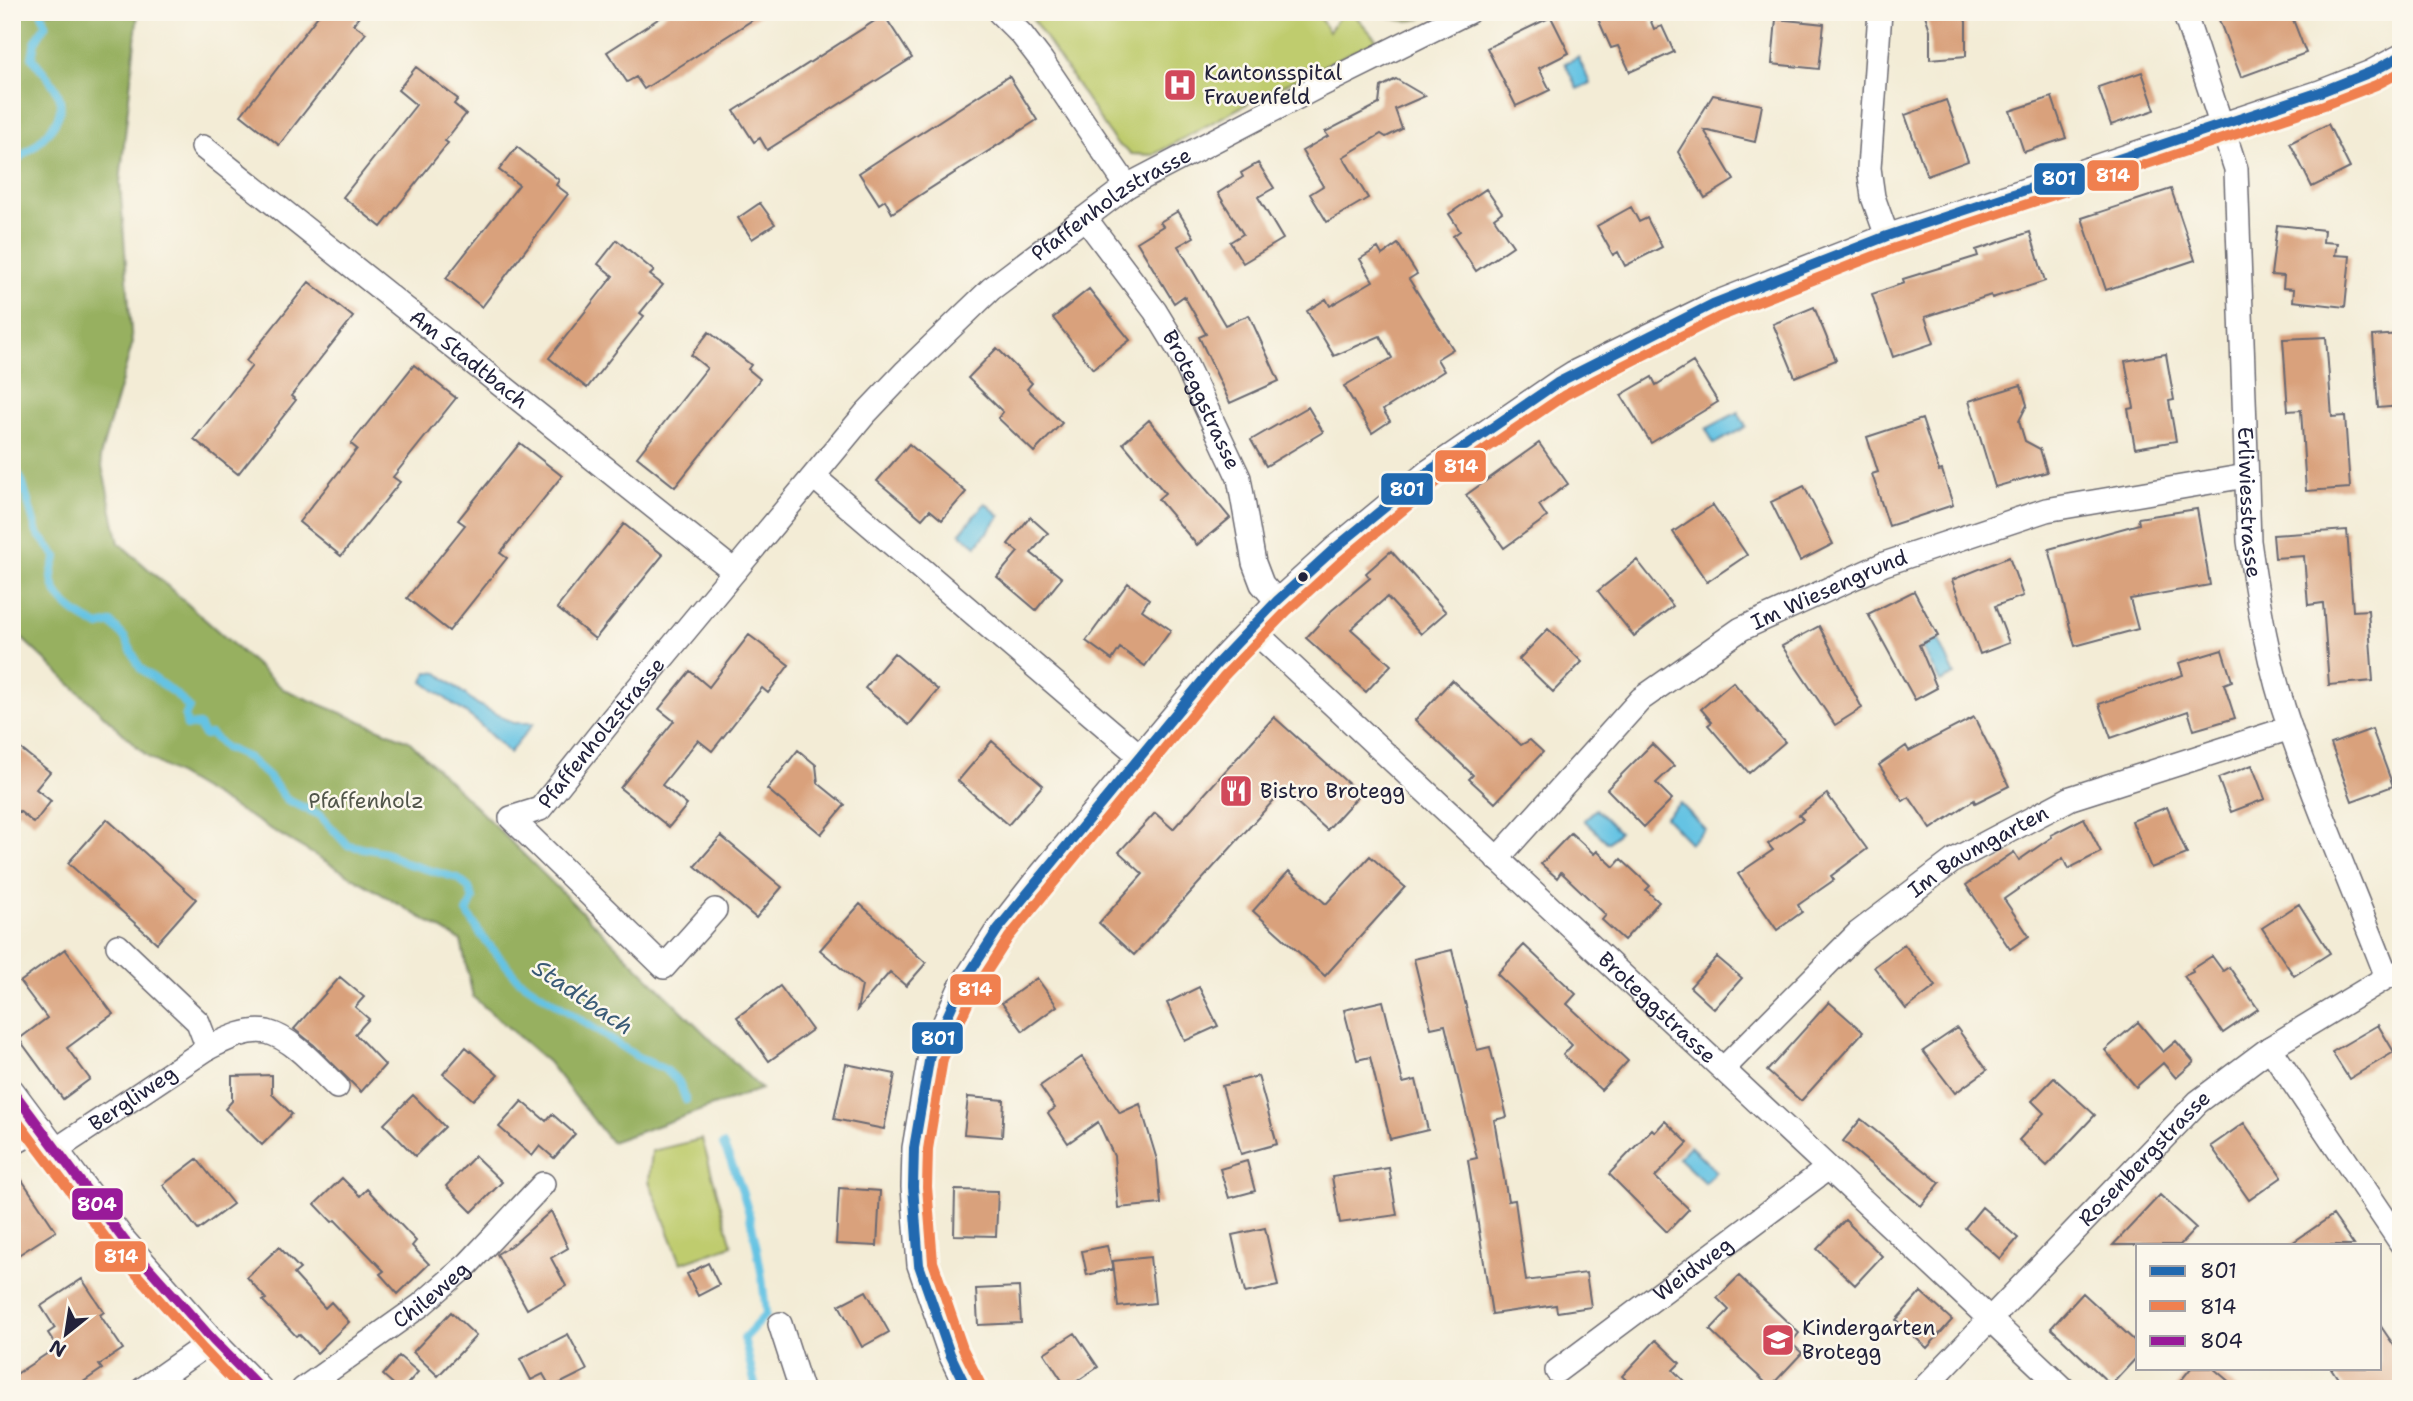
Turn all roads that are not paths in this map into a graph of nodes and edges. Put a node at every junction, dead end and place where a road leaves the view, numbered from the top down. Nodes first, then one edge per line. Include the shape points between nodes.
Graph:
1 (999, 12) edge
2 (1468, 12) edge
3 (1880, 12) edge
4 (2184, 12) edge
5 (2401, 56) edge
6 (2222, 125) junction
7 (203, 147) dead end
8 (1127, 186) junction
9 (1085, 218) junction
10 (1887, 236) junction
11 (2246, 476) junction
12 (814, 477) junction
13 (734, 572) junction
14 (1277, 601) junction
15 (1251, 628) junction
16 (2290, 729) junction
17 (1140, 756) junction
18 (1497, 859) junction
19 (715, 910) dead end
20 (118, 946) dead end
21 (2394, 974) edge
22 (208, 1048) junction
23 (2270, 1048) junction
24 (1724, 1068) junction
25 (337, 1087) dead end
26 (12, 1090) edge
27 (41, 1128) junction
28 (12, 1144) edge
29 (58, 1149) junction
30 (1828, 1168) junction
31 (543, 1184) dead end
32 (2401, 1243) edge
33 (1989, 1318) junction
34 (780, 1324) dead end
35 (213, 1340) junction
36 (1557, 1371) dead end
37 (143, 1389) edge
38 (261, 1389) edge
39 (303, 1389) edge
40 (801, 1389) edge
41 (967, 1389) edge
42 (1923, 1389) edge
43 (2064, 1389) edge

1 - 8 street via 1042,61
2 - 8 street, Pfaffenholzstrasse
3 - 10 street via 1869,168 1873,197
4 - 6 street, Erliwiesstrasse
5 - 6 street via 2320,92
6 - 10 street
6 - 11 street, Erliwiesstrasse via 2236,169
7 - 13 street, Am Stadtbach
8 - 9 street, Pfaffenholzstrasse
9 - 12 street, Pfaffenholzstrasse via 982,298 890,388
9 - 14 street, Broteggstrasse via 1180,352 1240,478 1254,563 1262,584
10 - 14 street via 1713,304 1573,373 1429,471
11 - 16 street, Erliwiesstrasse via 2257,598
11 - 18 street, Im Wiesengrund via 2046,510 1884,564 1741,629 1641,699
12 - 13 street, Pfaffenholzstrasse
12 - 17 street
13 - 19 street, Pfaffenholzstrasse via 540,809 511,818 664,967
14 - 15 street
15 - 17 street
15 - 18 street, Broteggstrasse
16 - 21 street, Erliwiesstrasse
16 - 24 street, Im Baumgarten via 2071,798 1954,860 1858,933
17 - 41 street via 998,929 960,988 930,1055 914,1148 914,1222 919,1265 933,1310
18 - 24 street, Broteggstrasse
20 - 22 street via 198,1022
21 - 23 street, Rosenbergstrasse
22 - 25 street, Bergliweg via 235,1035 265,1032 291,1044
22 - 29 street, Bergliweg
23 - 32 street
23 - 33 street, Rosenbergstrasse via 2198,1102
24 - 30 street, Broteggstrasse
26 - 27 street
27 - 28 street
27 - 29 street
29 - 35 street via 124,1240
30 - 33 street, Broteggstrasse
30 - 36 street, Weidweg
31 - 39 street, Chileweg via 468,1264 421,1306
33 - 42 street, Rosenbergstrasse
33 - 43 street, Broteggstrasse
34 - 40 street
35 - 37 street
35 - 38 street

